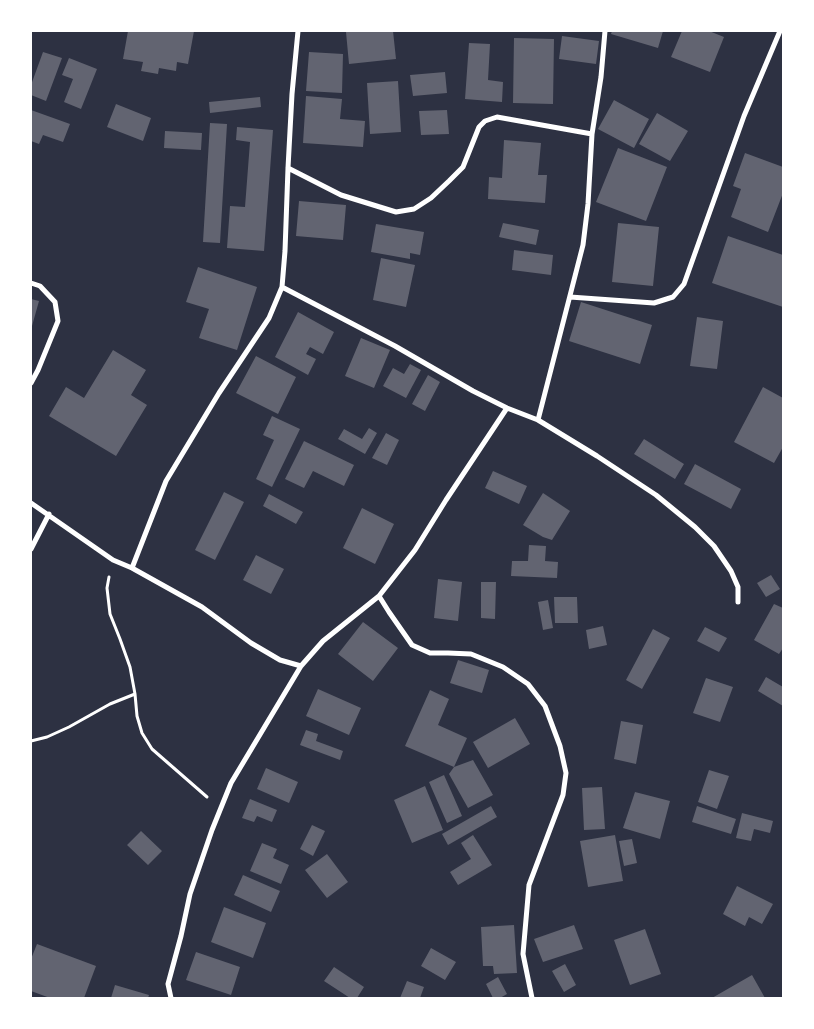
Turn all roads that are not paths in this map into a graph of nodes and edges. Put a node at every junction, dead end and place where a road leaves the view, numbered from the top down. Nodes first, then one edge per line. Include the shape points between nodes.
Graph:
1 (298, 31) edge
2 (605, 31) edge
3 (780, 31) edge
4 (592, 134) junction
5 (288, 168) junction
6 (31, 283) edge
7 (282, 287) junction
8 (570, 297) junction
9 (31, 383) edge
10 (507, 408) junction
11 (538, 420) junction
12 (31, 503) edge
13 (48, 514) junction
14 (31, 549) edge
15 (132, 568) junction
16 (379, 596) junction
17 (738, 602) dead end
18 (301, 666) junction
19 (171, 998) edge
20 (532, 998) edge

1 - 5 street
2 - 4 street
3 - 8 street via 744,116 684,284 673,296 654,304
4 - 5 street via 497,118 485,121 479,127 462,167 414,210 396,212 341,195
4 - 8 street via 584,237
5 - 7 street
6 - 9 street via 40,286 55,302 58,322
7 - 10 street
7 - 15 street via 269,318 166,481
8 - 11 street
10 - 11 street
10 - 16 street via 415,550
11 - 17 street via 656,495 695,527 714,546 730,572 738,587
12 - 13 street
13 - 14 street
13 - 15 street via 113,560
15 - 18 street via 202,608 280,660
16 - 18 street via 323,641
16 - 20 street via 412,645 430,653 471,654 502,667 528,684 545,706 566,773 563,796 528,885 523,954
18 - 19 street via 232,783 212,830 190,894 168,984

